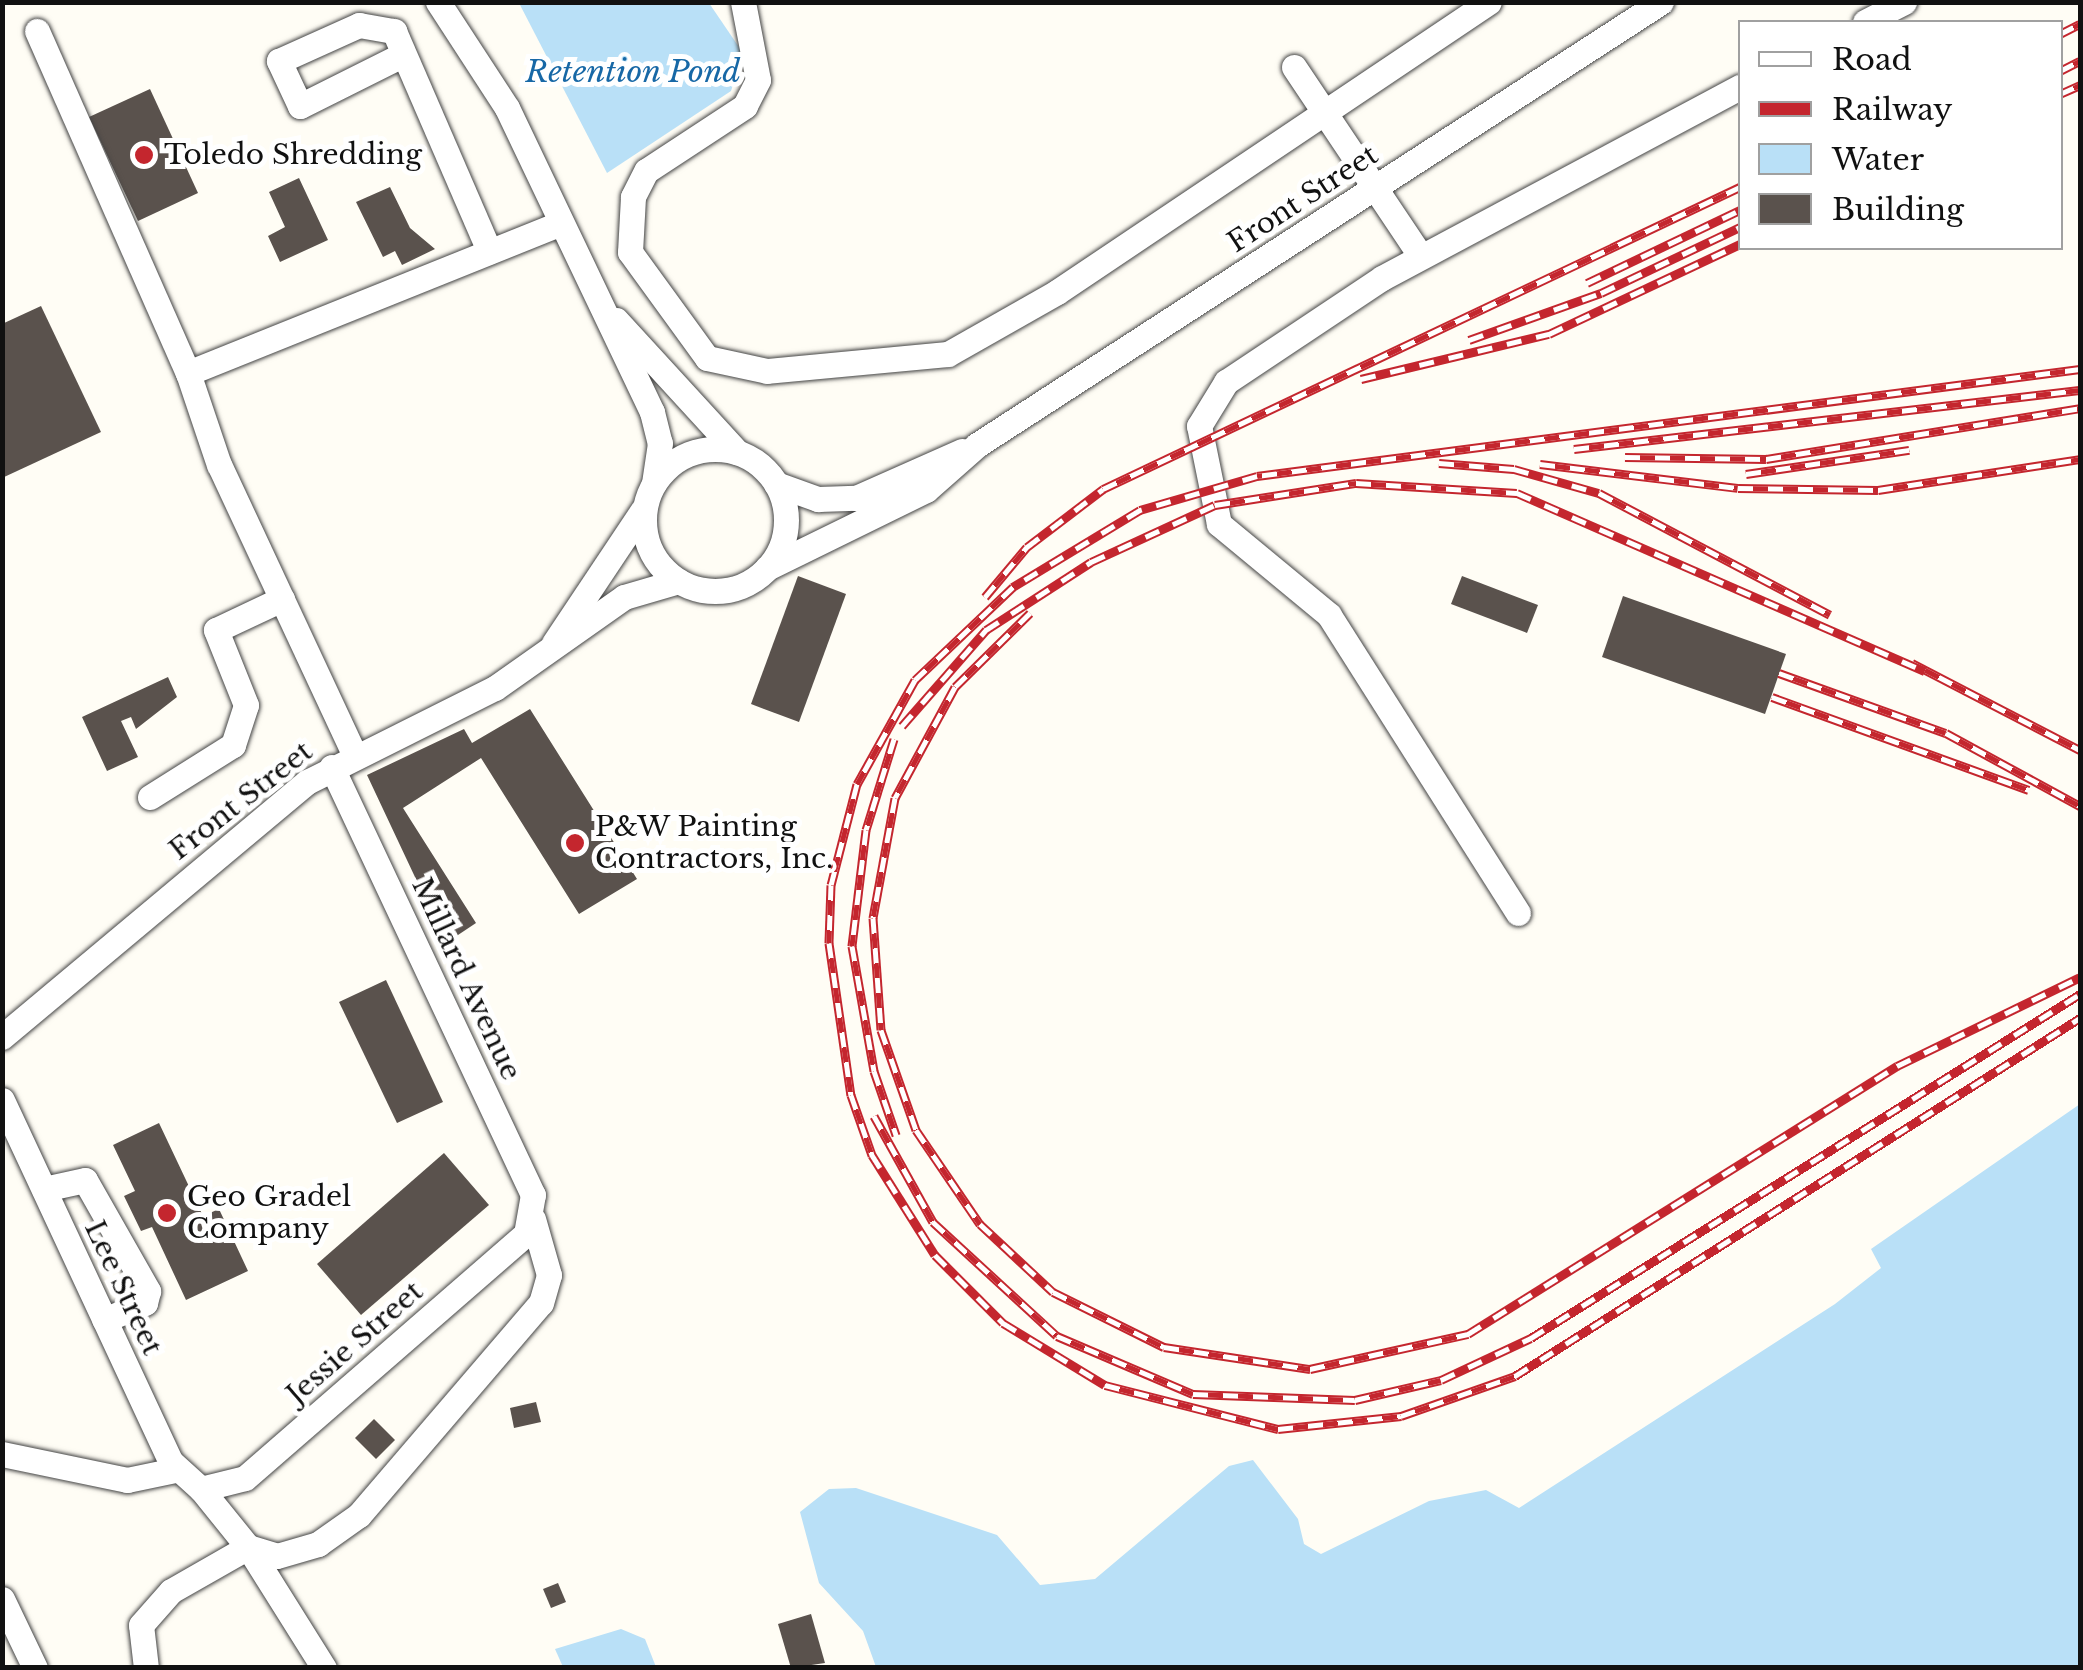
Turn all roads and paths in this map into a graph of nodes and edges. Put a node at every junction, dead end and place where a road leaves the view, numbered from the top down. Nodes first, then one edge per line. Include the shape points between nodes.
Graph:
1 (438, 2) edge
2 (743, 2) edge
3 (1489, 2) edge
4 (1662, 2) edge
5 (1904, 2) edge
6 (1869, 20) edge
7 (37, 30) dead end
8 (402, 55) dead end
9 (1294, 68) dead end
10 (1738, 88) edge
11 (1326, 114) junction
12 (1377, 186) junction
13 (561, 223) junction
14 (489, 252) junction
15 (1420, 255) junction
16 (600, 301) junction
17 (188, 373) junction
18 (976, 446) junction
19 (737, 452) junction
20 (776, 484) junction
21 (649, 494) junction
22 (767, 568) junction
23 (679, 581) junction
24 (282, 599) junction
25 (546, 656) junction
26 (343, 762) junction
27 (150, 797) dead end
28 (1518, 914) dead end
29 (2, 1037) edge
30 (2, 1100) edge
31 (44, 1189) junction
32 (533, 1219) junction
33 (104, 1320) junction
34 (2, 1454) edge
35 (175, 1470) junction
36 (202, 1489) junction
37 (248, 1547) junction
38 (2, 1599) edge
39 (35, 1668) edge
40 (146, 1668) edge
41 (324, 1668) edge

1 - 13 street via 507,108
2 - 11 street via 758,80 745,106 646,171 633,197 630,252 707,358 767,370 948,354
3 - 11 street
4 - 12 street, Front Street
5 - 6 street
7 - 17 street, Millard Avenue
8 - 14 street
9 - 11 street
10 - 15 street
11 - 12 street
12 - 15 street
12 - 18 street, Front Street
13 - 14 street
13 - 16 street
14 - 17 street
15 - 28 street via 1226,382 1207,403 1198,444 1232,541 1329,615
16 - 19 street
16 - 21 street via 656,422
17 - 24 street, Millard Avenue
18 - 20 street, Front Street via 856,498 818,500
18 - 22 street, Front Street via 926,490
19 - 20 street
19 - 21 street via 690,453
20 - 22 street via 786,529
21 - 23 street via 648,546
21 - 25 street, Front Street via 612,568
22 - 23 street via 728,590
23 - 25 street, Front Street via 624,597
24 - 26 street, Millard Avenue
24 - 27 street via 216,630 246,704 233,745
25 - 26 street, Front Street
26 - 29 street, Front Street
26 - 32 street, Millard Avenue via 534,1195
30 - 31 street, Lee Street
31 - 33 street, Lee Street
31 - 33 street via 85,1180 148,1291 146,1303
32 - 36 street, Jessie Street via 245,1478
32 - 37 street, Millard Avenue via 550,1274 541,1303 462,1402 359,1515 318,1544 277,1556
33 - 35 street, Lee Street
34 - 35 street via 127,1480
35 - 36 street, Lee Street
36 - 37 street, Lee Street
37 - 40 street via 171,1591 142,1625
37 - 41 street, Lee Street
38 - 39 street

